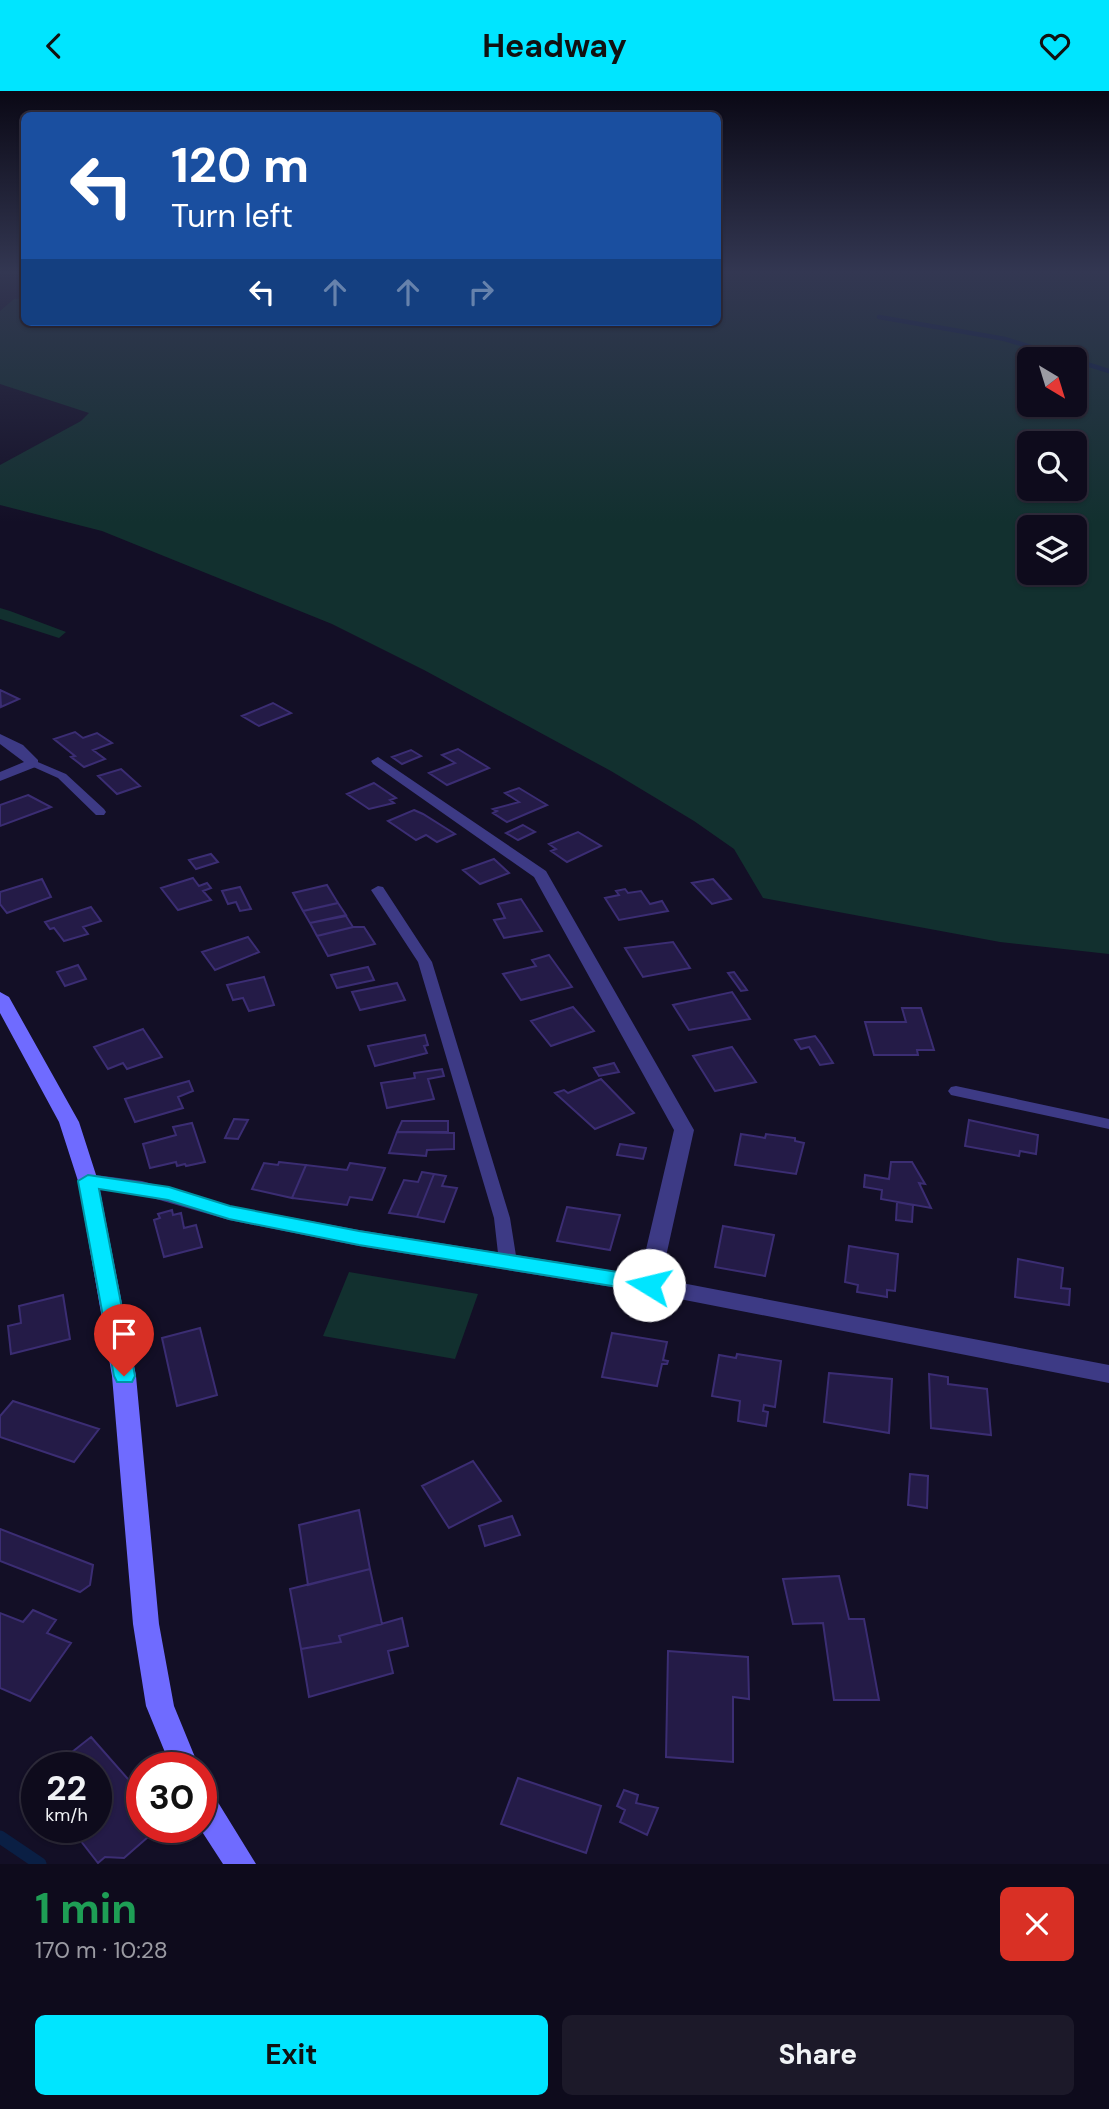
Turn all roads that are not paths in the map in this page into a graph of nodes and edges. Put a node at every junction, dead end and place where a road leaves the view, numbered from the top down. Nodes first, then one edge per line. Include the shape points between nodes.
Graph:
1 (0, 738) edge
2 (378, 761) dead end
3 (33, 764) junction
4 (0, 777) edge
5 (100, 812) dead end
6 (378, 890) dead end
7 (0, 997) edge
8 (956, 1091) dead end
9 (1109, 1124) edge
10 (88, 1181) junction
11 (508, 1262) junction
12 (649, 1285) junction
13 (1109, 1374) edge
14 (179, 1752) edge
15 (217, 1829) edge
16 (241, 1864) edge

1 - 3 street via 19,748
2 - 12 street via 540,873 684,1130
3 - 4 street
3 - 5 lane via 62,776
6 - 11 lane via 425,962 502,1217
7 - 10 main road via 69,1122
8 - 9 lane
10 - 11 street via 156,1190 229,1213
10 - 14 main road via 124,1376 146,1624 160,1706
11 - 12 street
12 - 13 street
15 - 16 main road

